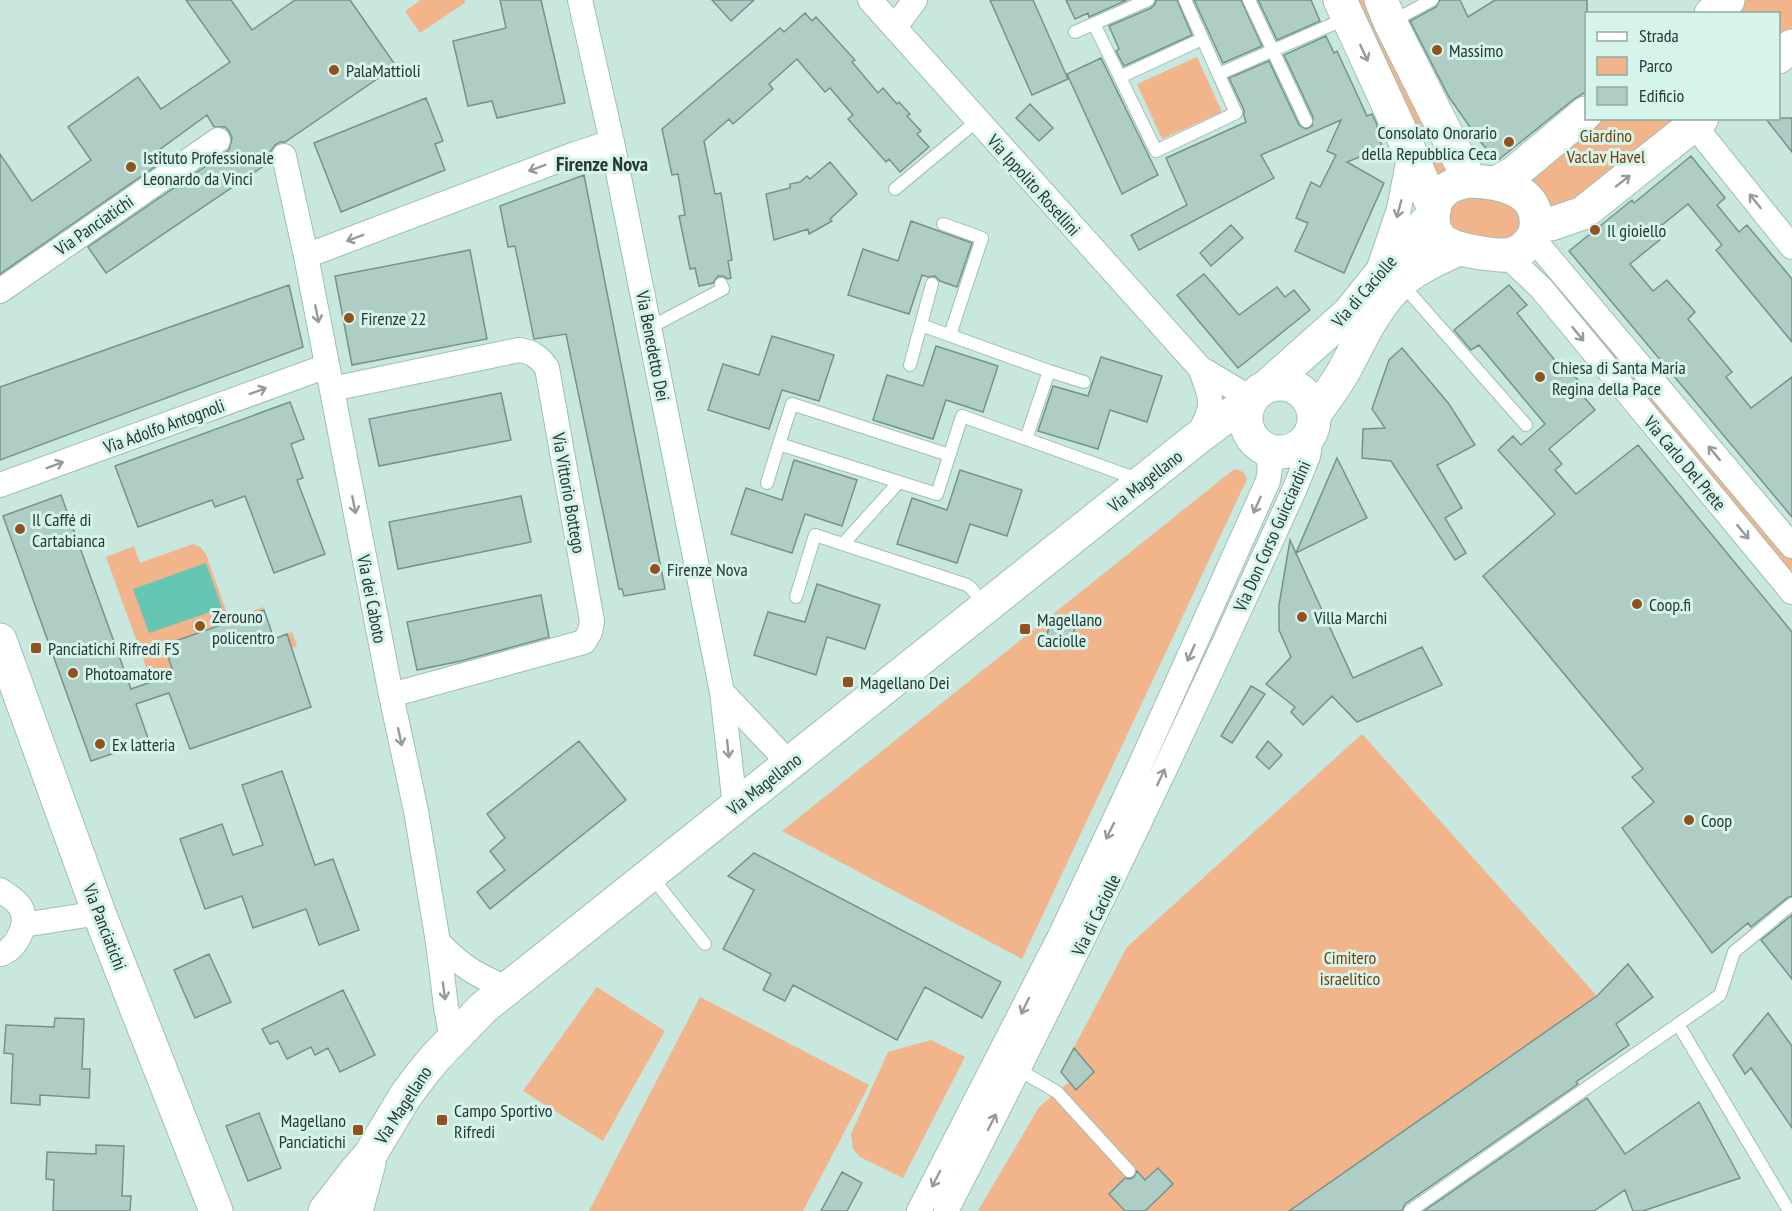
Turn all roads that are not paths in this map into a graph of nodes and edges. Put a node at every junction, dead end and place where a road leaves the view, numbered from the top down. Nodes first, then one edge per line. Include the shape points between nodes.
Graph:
1 (580, 0) edge
2 (870, 0) edge
3 (915, 0) edge
4 (1148, 0) edge
5 (1185, 0) edge
6 (1249, 0) edge
7 (1432, 0) edge
8 (1728, 0) edge
9 (1344, 9) edge
10 (1386, 11) edge
11 (1713, 12) edge
12 (1094, 24) junction
13 (895, 27) junction
14 (1075, 32) dead end
15 (1202, 39) junction
16 (1792, 46) edge
17 (1272, 50) junction
18 (1780, 56) edge
19 (1219, 74) junction
20 (1120, 77) junction
21 (1585, 115) edge
22 (977, 121) junction
23 (1306, 121) dead end
24 (1698, 122) edge
25 (218, 140) dead end
26 (612, 142) junction
27 (1410, 152) junction
28 (284, 156) dead end
29 (1483, 182) junction
30 (895, 189) dead end
31 (1433, 212) junction
32 (1583, 213) junction
33 (943, 224) dead end
34 (1524, 241) junction
35 (1792, 247) edge
36 (1458, 249) junction
37 (306, 256) junction
38 (1558, 269) junction
39 (1387, 282) junction
40 (721, 284) dead end
41 (932, 284) dead end
42 (0, 291) edge
43 (921, 325) junction
44 (649, 328) junction
45 (950, 335) junction
46 (1329, 357) junction
47 (910, 365) dead end
48 (1200, 368) junction
49 (1049, 371) junction
50 (330, 378) junction
51 (1084, 382) dead end
52 (1256, 396) junction
53 (1313, 424) junction
54 (1526, 425) dead end
55 (1026, 439) junction
56 (1194, 441) junction
57 (779, 444) junction
58 (1261, 445) junction
59 (949, 455) junction
60 (899, 482) junction
61 (1144, 482) junction
62 (767, 483) dead end
63 (0, 485) edge
64 (843, 544) junction
65 (1792, 546) edge
66 (1792, 592) edge
67 (796, 597) dead end
68 (986, 608) junction
69 (1203, 627) junction
70 (1227, 638) junction
71 (0, 640) edge
72 (722, 692) junction
73 (391, 695) junction
74 (790, 764) junction
75 (735, 806) junction
76 (650, 876) junction
77 (0, 890) edge
78 (1792, 904) edge
79 (99, 913) junction
80 (22, 925) junction
81 (438, 942) junction
82 (705, 944) dead end
83 (0, 954) edge
84 (507, 988) junction
85 (1678, 1024) junction
86 (452, 1039) junction
87 (998, 1058) junction
88 (1019, 1070) junction
89 (370, 1155) junction
90 (1130, 1171) dead end
91 (216, 1211) edge
92 (325, 1211) edge
93 (356, 1211) edge
94 (919, 1211) edge
95 (946, 1211) edge
96 (1410, 1211) edge
97 (1789, 1211) edge

1 - 26 street, Via Benedetto Dei
2 - 13 street, Via Ippolito Rosellini
3 - 13 street
4 - 12 lane
5 - 15 lane
6 - 17 lane
7 - 10 lane
8 - 11 main road
9 - 17 lane
9 -> 27 main road
10 - 29 main road
12 - 14 lane
12 - 20 lane
13 - 22 street, Via Ippolito Rosellini
15 - 19 lane
15 - 20 lane
16 - 18 main road
17 - 19 lane
17 - 23 lane
19 - 20 lane via 1236,113 1156,151
21 - 29 main road via 1514,174
22 - 30 lane
22 - 48 street, Via Ippolito Rosellini
32 -> 24 main road
35 -> 24 street
25 - 42 street, Via Panciatichi
26 -> 37 street
26 - 44 street, Via Benedetto Dei
27 - 31 main road
27 -> 39 street
28 - 37 street, Via dei Caboto
29 - 31 main road via 1456,183 1447,188
29 - 34 main road, Via Carlo Del Prete via 1517,191 1533,206 1536,215
31 - 36 main road via 1440,237
31 - 39 main road, Via di Caciolle via 1408,240
32 - 34 main road
32 - 38 street via 1558,246
33 - 45 lane via 982,238
34 - 36 main road
34 - 38 street, Via Carlo Del Prete via 1540,247
34 -> 66 street, Via Carlo Del Prete via 1541,288
36 - 39 main road
37 -> 50 street, Via dei Caboto
65 -> 38 street, Via Carlo Del Prete
39 - 46 main road, Via di Caciolle via 1349,313
39 - 54 lane
40 - 44 lane via 723,289
41 - 43 lane
43 - 45 lane
43 - 47 lane
44 - 72 street, Via Benedetto Dei
45 - 49 lane
46 - 52 main road, Via di Caciolle
46 - 53 main road, Via Don Corso Guicciardini
48 - 52 street, Via Ippolito Rosellini
48 - 56 street, Via Ippolito Rosellini via 1211,402
49 - 51 lane
49 - 55 lane
63 -> 50 street, Via Adolfo Antognoli
50 -> 73 street, Via dei Caboto
50 - 73 street, Via Vittorio Bottego via 519,350 531,351 547,368 592,621 590,632 584,642
52 - 53 main road via 1280,384 1296,387 1308,399
52 - 56 main road, Via Magellano
52 - 58 main road via 1246,418 1250,433
53 - 58 main road, Via Magellano via 1306,441 1298,448 1277,452
53 - 70 street, Via Don Corso Guicciardini via 1308,456
55 - 59 lane via 962,416
55 - 61 lane
56 - 58 main road, Via Magellano
56 - 61 main road, Via Magellano
57 - 59 lane via 792,404
57 - 60 lane
57 - 62 lane
58 -> 69 street, Via di Caciolle via 1270,476
59 - 60 lane via 937,494
60 - 64 lane
61 - 68 main road, Via Magellano
64 - 67 lane via 815,535
64 - 68 lane via 967,585
68 - 74 main road, Via Magellano
69 - 70 street
69 -> 87 street, Via di Caciolle via 1059,938
88 -> 70 street, Via di Caciolle
71 - 79 main road, Via Panciatichi
72 - 74 street
72 -> 75 street, Via Benedetto Dei
73 -> 81 street, Via dei Caboto
74 - 75 main road, Via Magellano
75 - 76 main road, Via Magellano
76 - 82 lane
76 - 84 main road, Via Magellano
77 - 80 street via 22,910
78 - 85 lane via 1734,952 1720,995
79 - 80 street
79 - 91 main road, Via Panciatichi
80 - 83 street via 11,949
81 - 84 street via 466,968
81 -> 86 street, Via dei Caboto
84 - 86 main road, Via Magellano
85 - 96 lane
85 - 97 lane
86 - 89 main road, Via Magellano via 406,1095
87 - 88 street
87 -> 94 street, Via di Caciolle
88 - 90 lane via 1057,1092
95 -> 88 street, Via di Caciolle
89 - 92 main road, Via Magellano
89 - 93 main road, Via Magellano

